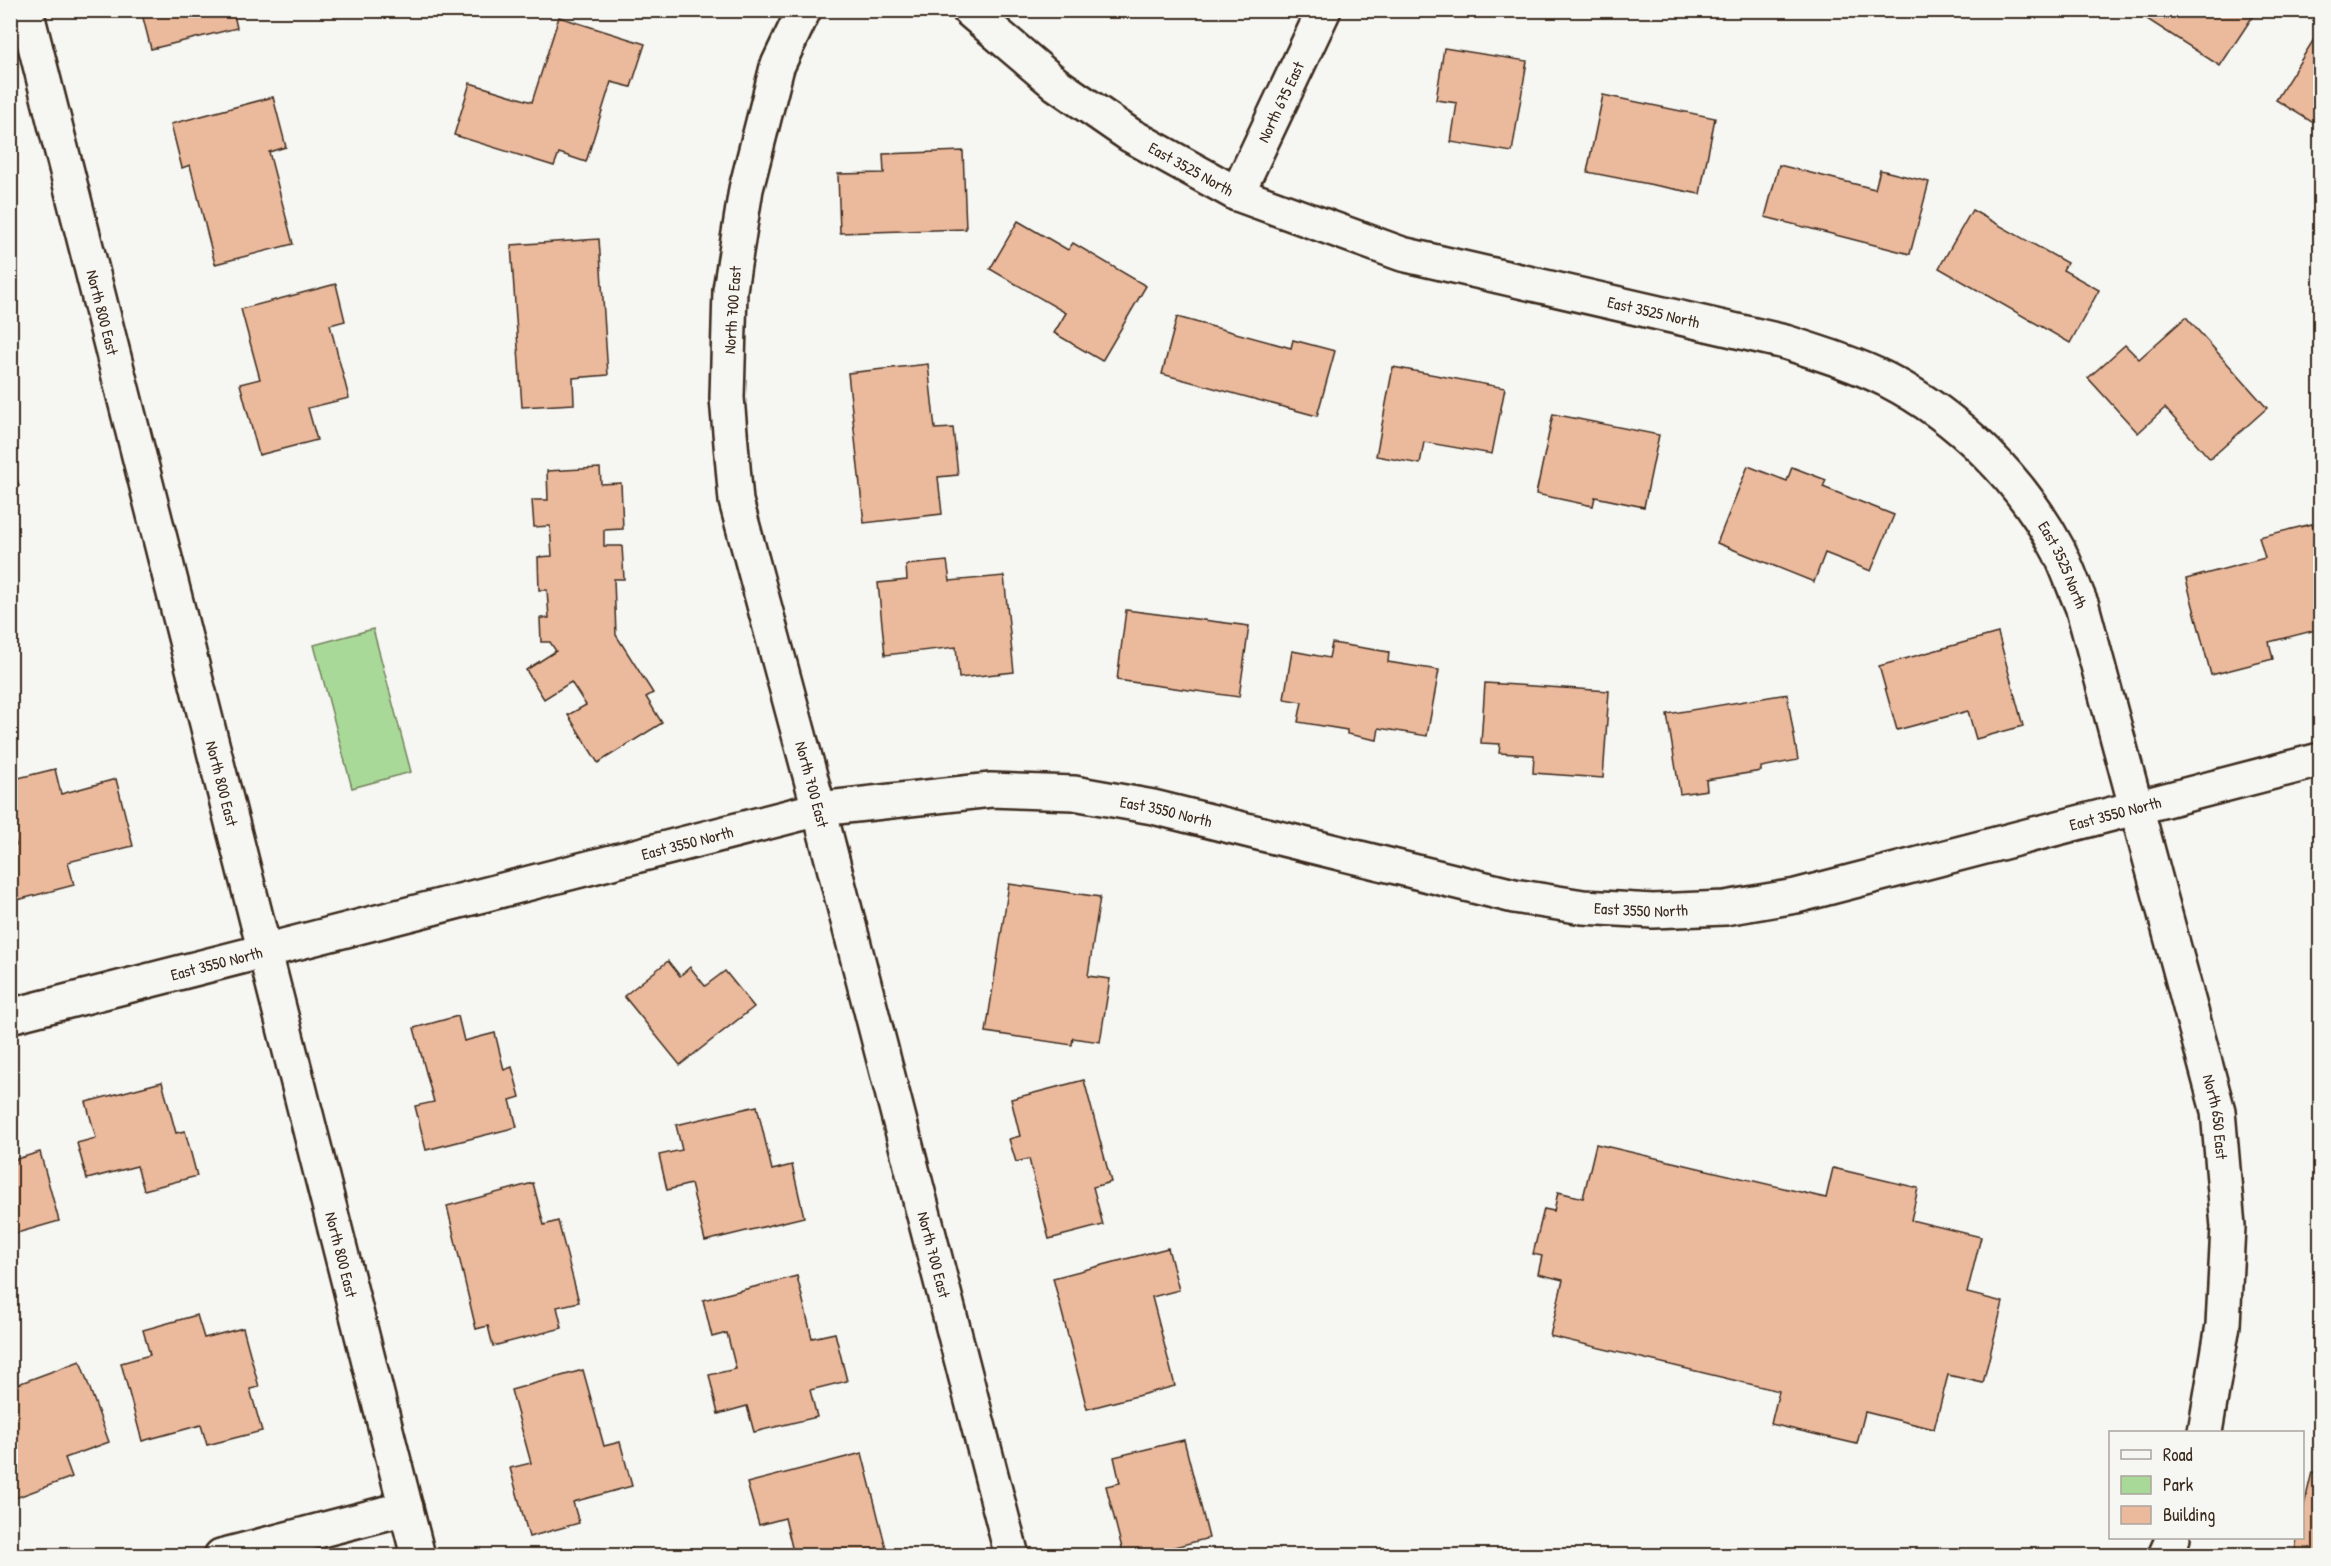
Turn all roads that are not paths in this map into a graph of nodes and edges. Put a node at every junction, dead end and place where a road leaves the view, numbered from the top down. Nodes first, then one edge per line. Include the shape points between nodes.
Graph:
1 (26, 10) edge
2 (804, 10) edge
3 (969, 10) edge
4 (1324, 10) edge
5 (1237, 194) junction
6 (2320, 760) edge
7 (819, 809) junction
8 (2136, 809) junction
9 (264, 951) junction
10 (10, 1016) edge
11 (2205, 1431) edge
12 (406, 1508) junction
13 (2173, 1539) edge
14 (221, 1556) edge
15 (418, 1556) edge
16 (1012, 1556) edge
17 (2165, 1556) edge

1 - 9 street, North 800 East
2 - 7 street, North 700 East via 777,67 746,189 730,290 727,398 736,501
3 - 5 street, East 3525 North via 1065,91 1130,135
4 - 5 street, North 675 East
5 - 8 street, East 3525 North via 1402,254 1785,342 1888,380 1942,414 1987,453 2031,504 2059,552 2082,606
6 - 8 street, East 3550 North
7 - 8 street, East 3550 North via 991,790 1074,793 1153,807 1514,896 1583,907 1653,911 1725,908 1796,896
7 - 9 street, East 3550 North
7 - 16 street, North 700 East
8 - 11 street, North 650 East via 2218,1111 2229,1227 2223,1325
9 - 10 street, East 3550 North
9 - 12 street, North 800 East
12 - 14 street
12 - 15 street, North 800 East
13 - 17 street

